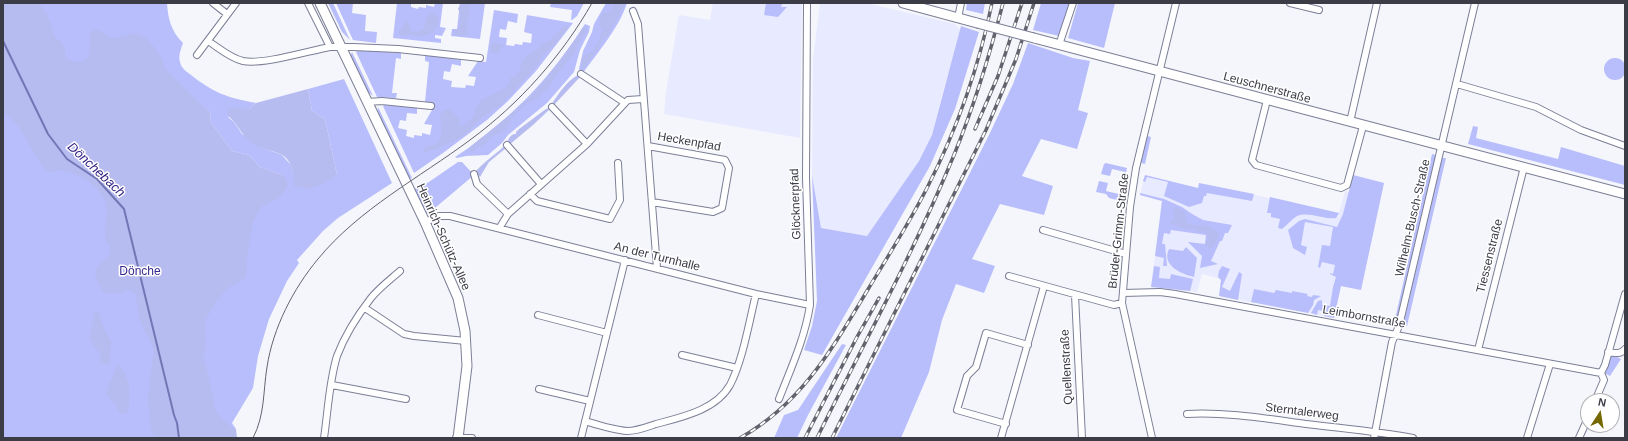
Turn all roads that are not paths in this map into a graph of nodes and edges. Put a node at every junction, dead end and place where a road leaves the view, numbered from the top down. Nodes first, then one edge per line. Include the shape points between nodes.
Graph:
1 (213, 3) edge
2 (236, 3) edge
3 (308, 3) edge
4 (320, 3) edge
5 (807, 3) edge
6 (903, 3) edge
7 (961, 3) edge
8 (1073, 3) edge
9 (1176, 3) edge
10 (1290, 3) edge
11 (1377, 3) edge
12 (1475, 3) edge
13 (1319, 10) dead end
14 (633, 11) dead end
15 (227, 14) junction
16 (958, 18) junction
17 (208, 41) junction
18 (341, 46) junction
19 (1059, 46) junction
20 (330, 47) junction
21 (197, 55) dead end
22 (480, 58) dead end
23 (1160, 72) junction
24 (581, 74) dead end
25 (1457, 84) junction
26 (643, 98) junction
27 (1267, 100) junction
28 (367, 102) junction
29 (625, 103) junction
30 (431, 106) dead end
31 (552, 107) dead end
32 (1350, 122) junction
33 (1363, 126) junction
34 (587, 144) junction
35 (507, 145) dead end
36 (648, 146) junction
37 (1442, 146) junction
38 (1625, 146) edge
39 (618, 164) dead end
40 (1524, 167) junction
41 (474, 174) dead end
42 (541, 184) junction
43 (530, 194) junction
44 (1625, 194) edge
45 (652, 202) junction
46 (508, 214) junction
47 (425, 222) junction
48 (500, 227) junction
49 (1043, 230) dead end
50 (1126, 254) junction
51 (625, 260) junction
52 (657, 268) junction
53 (400, 271) dead end
54 (1009, 276) dead end
55 (1044, 286) junction
56 (756, 294) junction
57 (1123, 294) junction
58 (1625, 294) edge
59 (1075, 295) junction
60 (1122, 303) junction
61 (810, 305) junction
62 (365, 308) junction
63 (538, 315) dead end
64 (606, 333) junction
65 (1396, 334) junction
66 (466, 341) junction
67 (1028, 345) junction
68 (1625, 349) edge
69 (1478, 350) junction
70 (1608, 352) junction
71 (682, 355) dead end
72 (1550, 364) junction
73 (737, 368) junction
74 (1601, 373) junction
75 (332, 385) junction
76 (540, 389) dead end
77 (1598, 393) edge
78 (406, 399) dead end
79 (779, 399) dead end
80 (590, 401) junction
81 (1187, 414) dead end
82 (585, 421) junction
83 (1006, 424) junction
84 (1375, 435) edge
85 (324, 438) edge
86 (457, 438) edge
87 (472, 438) edge
88 (581, 438) edge
89 (1001, 438) edge
90 (1082, 438) edge
91 (1152, 438) edge
92 (1414, 438) edge
93 (1527, 438) edge

1 - 15 street
2 - 15 street
3 - 20 street
4 - 18 main road, Heinrich-Schütz-Allee
5 - 61 street, Glöcknerpfad via 806,178
6 - 16 main road, Leuschnerstraße
7 - 16 street
8 - 19 street
9 - 23 street, Brüder-Grimm-Straße
10 - 13 street
11 - 32 street
12 - 25 street, Wilhelm-Busch-Straße
14 - 26 street, Heckenpfad via 638,24
15 - 17 street
16 - 19 main road, Leuschnerstraße, bridge
17 - 20 street via 230,56 254,62
17 - 21 street
18 - 20 street
18 - 22 street
18 - 28 main road, Heinrich-Schütz-Allee
19 - 23 main road, Leuschnerstraße
23 - 27 main road, Leuschnerstraße
23 - 50 street, Brüder-Grimm-Straße via 1136,168
24 - 29 street
25 - 37 street, Wilhelm-Busch-Straße
25 - 38 street via 1536,108 1581,130
26 - 29 street via 628,100
26 - 36 street, Heckenpfad
27 - 32 main road, Leuschnerstraße
27 - 33 street via 1252,160 1256,165 1341,188 1347,185
28 - 30 street
28 - 47 main road, Heinrich-Schütz-Allee
29 - 34 street
31 - 34 street
32 - 33 main road, Leuschnerstraße
33 - 37 main road, Leuschnerstraße
34 - 42 street
35 - 42 street
36 - 45 street, Heckenpfad
36 - 45 street, Heckenpfad via 725,160 729,168 722,208 713,212
37 - 40 main road, Leuschnerstraße
37 - 65 street, Wilhelm-Busch-Straße
39 - 43 street via 620,200 610,219 537,201
40 - 44 main road, Leuschnerstraße
40 - 69 street, Tiessenstraße
41 - 46 street via 477,184
42 - 43 street
43 - 46 street
45 - 52 street, Heckenpfad
46 - 48 street
47 - 48 street, An der Turnhalle via 439,216 450,216
47 - 66 main road, Heinrich-Schütz-Allee via 458,298
48 - 51 street, An der Turnhalle
49 - 50 street
50 - 57 street, Brüder-Grimm-Straße
51 - 52 street, An der Turnhalle
51 - 64 street
52 - 56 street, An der Turnhalle
53 - 62 street via 372,297
54 - 55 street
55 - 59 street
55 - 67 street
56 - 61 street, An der Turnhalle
56 - 73 street
57 - 60 street, Brüder-Grimm-Straße
57 - 65 street, Leimbornstraße via 1175,294
58 - 70 street
59 - 60 street via 1114,305
59 - 90 street, Quellenstraße
60 - 91 street, Brüder-Grimm-Straße
61 - 79 street, Glöcknerpfad via 801,343
62 - 66 street via 404,334
62 - 75 street via 344,339 337,356
63 - 64 street
64 - 80 street
65 - 69 street, Leimbornstraße
65 - 84 street, Wilhelm-Busch-Straße via 1392,342
66 - 86 main road, Heinrich-Schütz-Allee via 467,366
67 - 83 street
67 - 83 street via 986,333 976,367 967,376 957,410
68 - 70 street via 1617,354
69 - 72 street, Leimbornstraße
70 - 74 street
71 - 73 street
72 - 74 street, Leimbornstraße
72 - 93 street
73 - 82 street via 729,386 721,395 693,414 627,431
74 - 77 street via 1604,380
75 - 78 street
75 - 85 street
76 - 80 street
80 - 82 street
81 - 84 street, Sterntalerweg via 1208,413
82 - 88 street
83 - 89 street
84 - 92 street, Sterntalerweg
86 - 87 street

